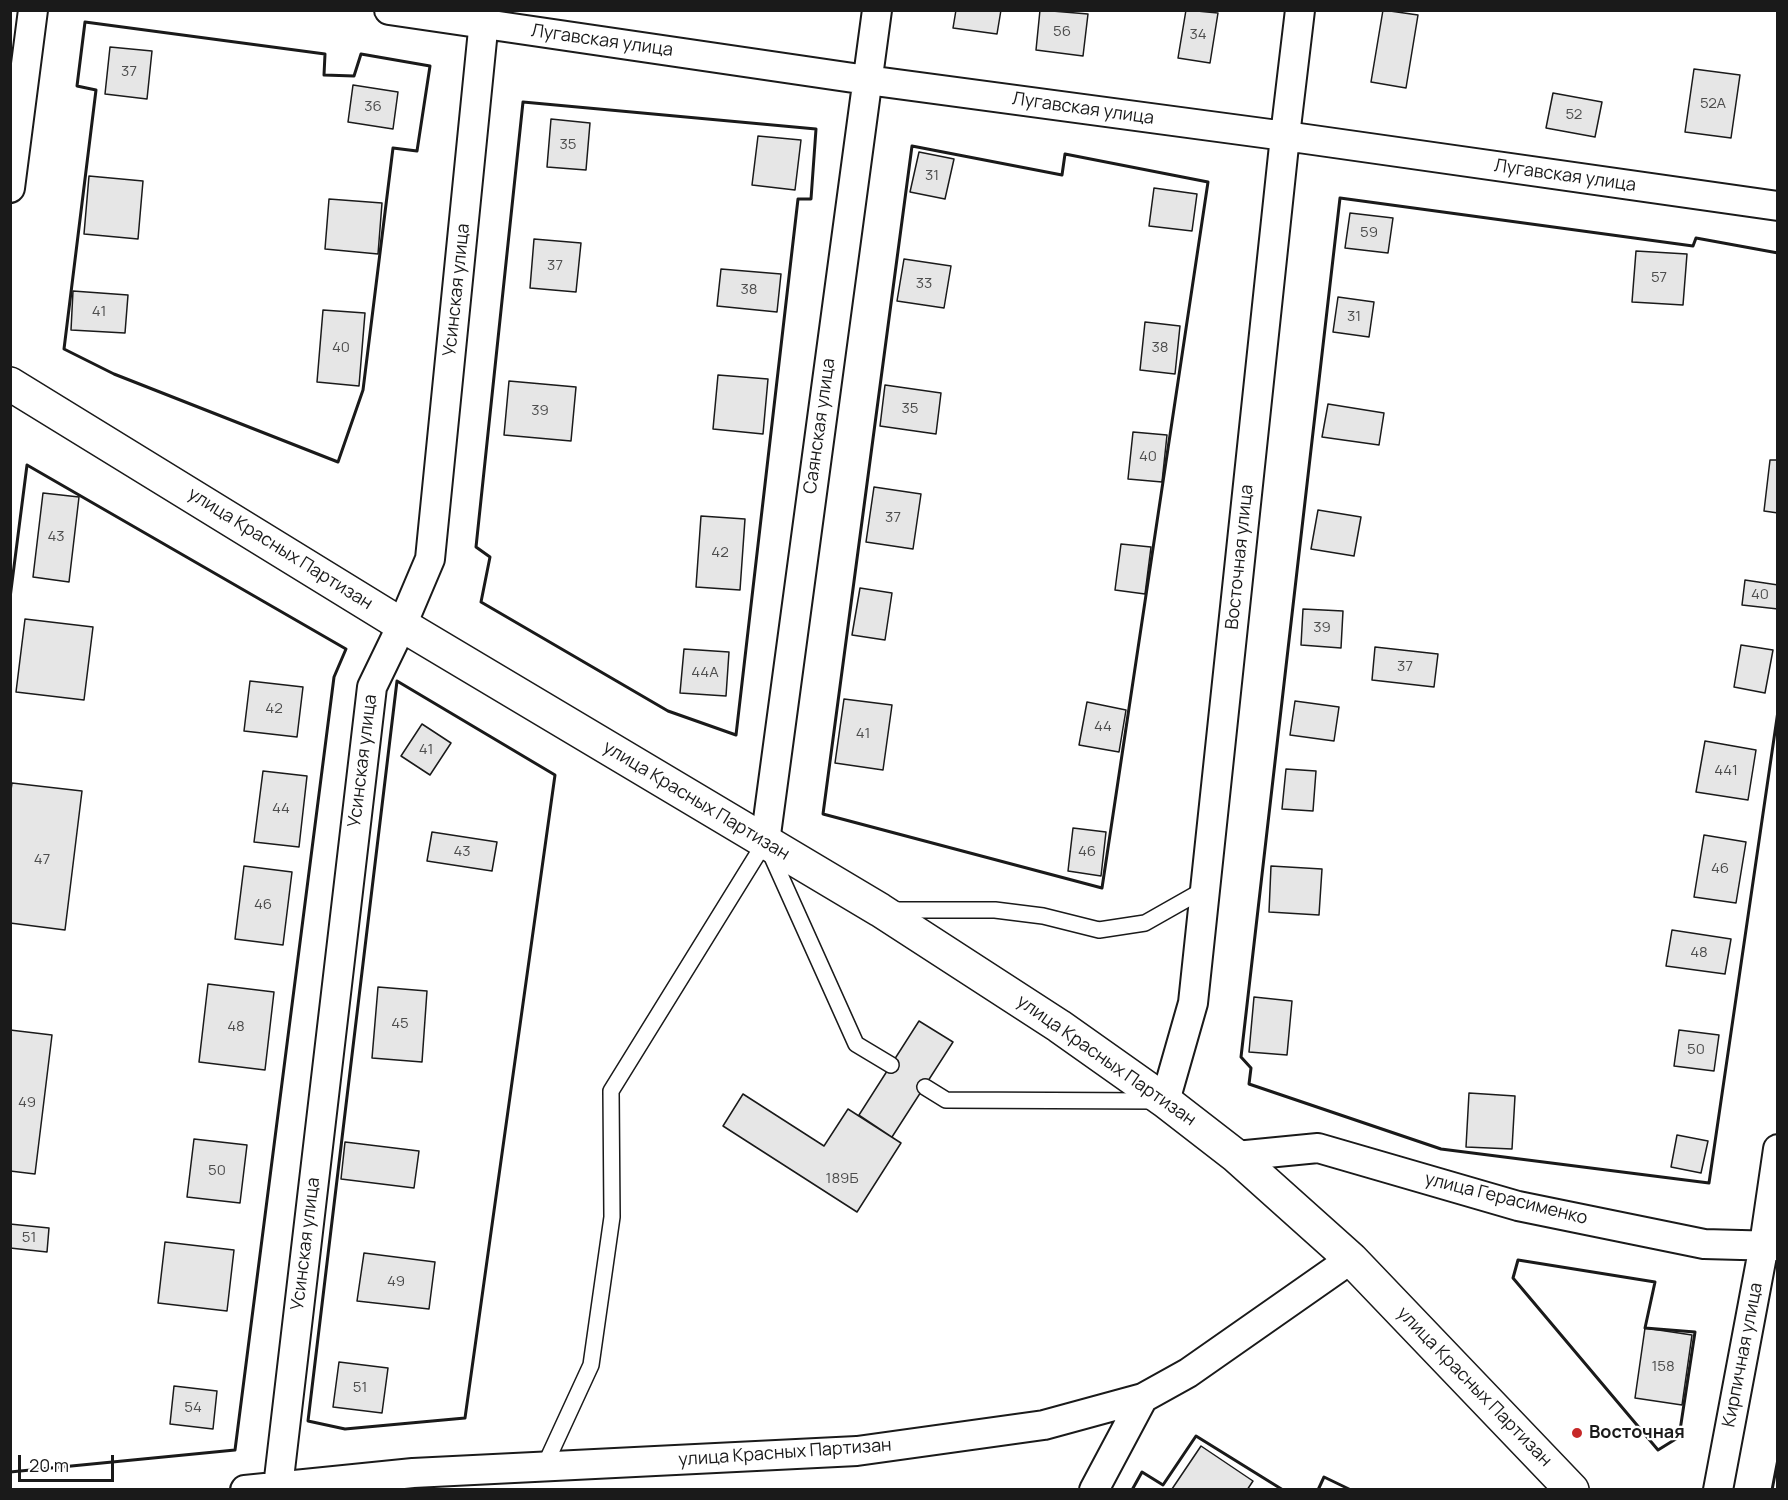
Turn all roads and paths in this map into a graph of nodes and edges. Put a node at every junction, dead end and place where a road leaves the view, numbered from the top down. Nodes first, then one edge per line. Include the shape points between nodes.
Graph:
1 (33, 10) edge
2 (389, 10) edge
3 (877, 10) edge
4 (1300, 10) edge
5 (484, 17) edge
6 (867, 80) junction
7 (1285, 136) junction
8 (10, 188) edge
9 (1778, 206) edge
10 (10, 384) edge
11 (402, 625) junction
12 (765, 842) junction
13 (1205, 889) junction
14 (880, 910) junction
15 (891, 1065) dead end
16 (925, 1087) dead end
17 (1165, 1101) junction
18 (1778, 1149) edge
19 (1236, 1156) junction
20 (1771, 1245) edge
21 (1351, 1259) junction
22 (1143, 1398) junction
23 (544, 1467) junction
24 (412, 1481) edge
25 (278, 1487) junction
26 (245, 1490) edge
27 (1094, 1490) edge
28 (1572, 1490) edge
29 (1718, 1490) edge

1 - 8 street
2 - 5 street, Лугавская улица
3 - 6 street, Саянская улица
4 - 7 street, Восточная улица
5 - 6 street, Лугавская улица
5 - 11 street, Усинская улица via 430,560
6 - 7 street, Лугавская улица
6 - 12 street, Саянская улица
7 - 9 street, Лугавская улица
7 - 13 street, Восточная улица
10 - 11 main road, улица Красных Партизан
11 - 12 main road, улица Красных Партизан
11 - 25 street, Усинская улица via 372,687
12 - 14 main road, улица Красных Партизан
12 - 15 lane via 856,1044
12 - 23 lane via 611,1091 612,1217 591,1365
13 - 14 lane via 1145,923 1099,930 1043,916 995,910
13 - 17 street, Восточная улица via 1193,1003
14 - 17 main road, улица Красных Партизан via 1059,1026
16 - 17 lane via 946,1100
17 - 19 main road, улица Красных Партизан
18 - 20 street, Кирпичная улица
19 - 20 street, улица Герасименко via 1318,1148 1518,1206 1704,1244
19 - 21 main road, улица Красных Партизан
20 - 29 street, Кирпичная улица
21 - 22 street, улица Красных Партизан via 1188,1374
21 - 28 main road, улица Красных Партизан
22 - 23 street, улица Красных Партизан via 1044,1425 857,1451
22 - 27 street
23 - 24 street, улица Красных Партизан
24 - 25 street, улица Красных Партизан
25 - 26 street, улица Красных Партизан

